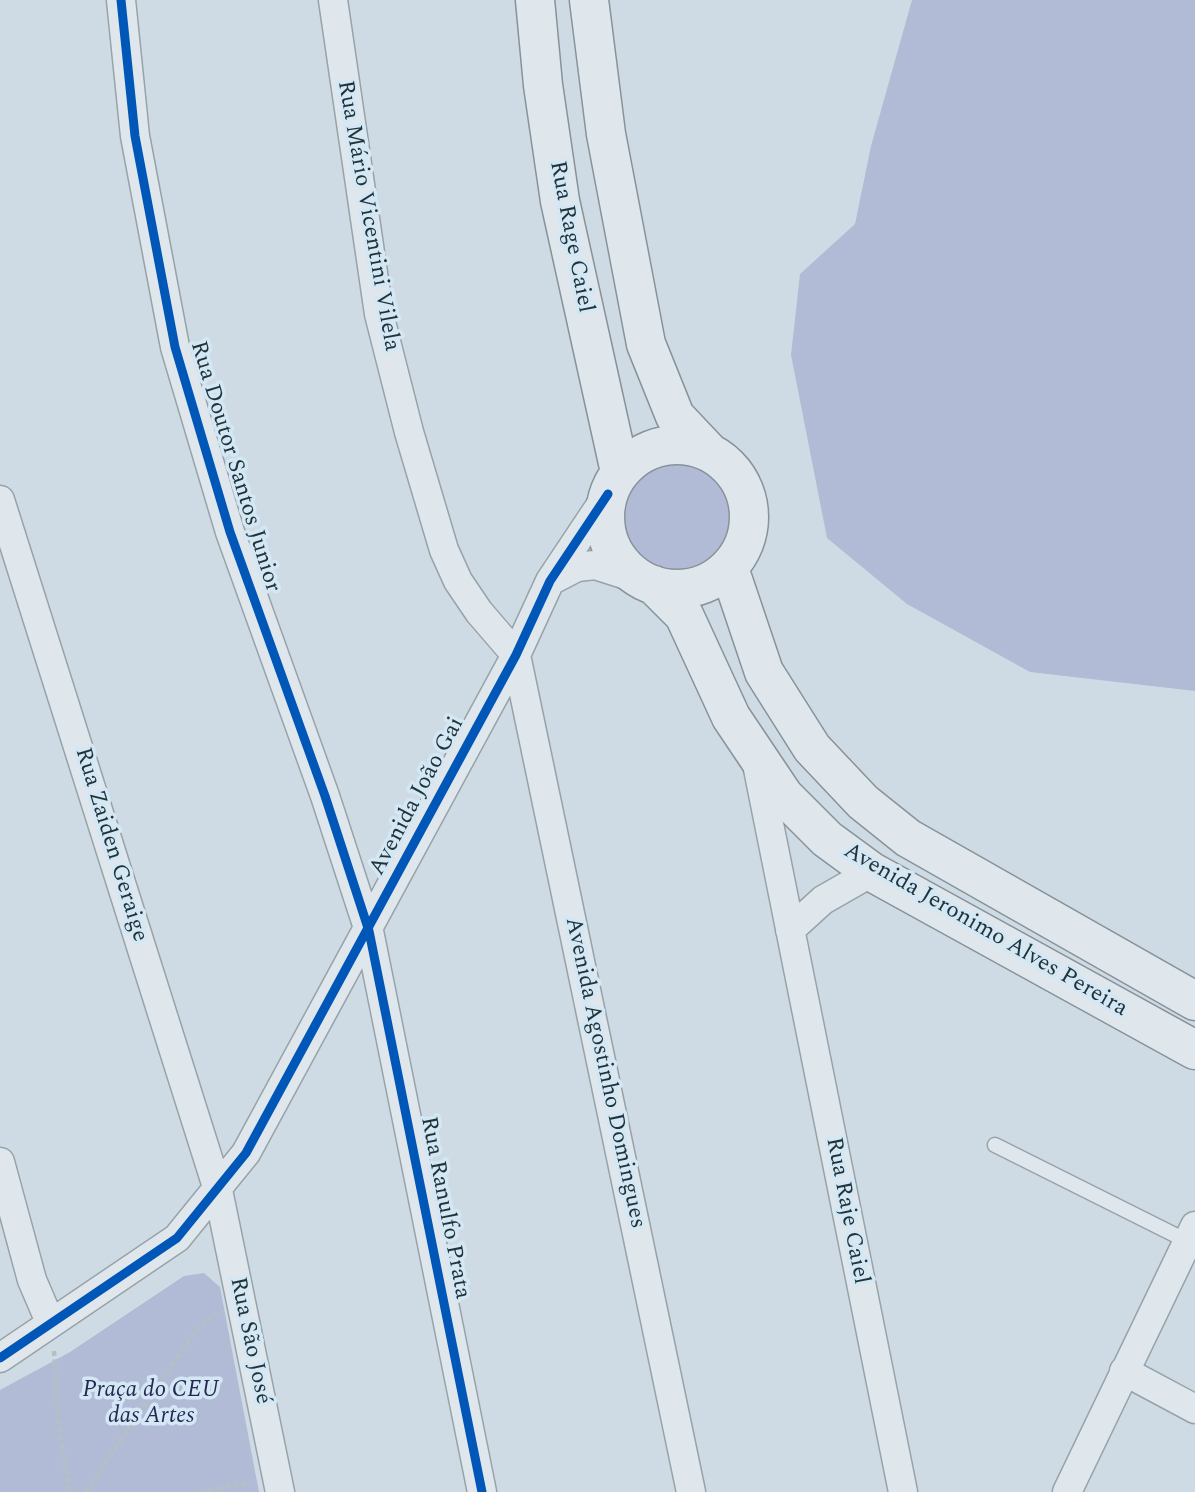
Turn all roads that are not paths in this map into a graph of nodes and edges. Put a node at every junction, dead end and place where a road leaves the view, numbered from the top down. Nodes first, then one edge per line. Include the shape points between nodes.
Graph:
1 (121, 0) edge
2 (333, 0) edge
3 (536, 0) edge
4 (589, 0) edge
5 (709, 452) junction
6 (614, 483) junction
7 (0, 500) edge
8 (729, 568) junction
9 (550, 581) junction
10 (648, 582) junction
11 (516, 655) junction
12 (755, 753) junction
13 (872, 872) junction
14 (790, 930) junction
15 (369, 931) junction
16 (1195, 1001) edge
17 (1195, 1050) edge
18 (995, 1145) dead end
19 (0, 1162) edge
20 (218, 1190) junction
21 (1191, 1233) edge
22 (50, 1322) junction
23 (0, 1358) edge
24 (1124, 1371) junction
25 (1195, 1409) edge
26 (278, 1484) edge
27 (482, 1492) edge
28 (691, 1492) edge
29 (903, 1492) edge
30 (1067, 1492) edge

1 - 15 street, Rua Doutor Santos Junior via 135,136 176,348 230,532
2 - 11 street, Rua Mário Vicentini Vilela via 379,314 409,432 444,550 458,581
3 - 6 main road, Rua Rage Caiel via 560,201
4 - 5 main road via 606,134 646,344 676,416
5 - 6 main road via 685,445 661,446 638,456
5 - 8 main road via 741,483 749,505 749,527
6 - 9 street, Avenida João Gai
6 - 10 main road via 605,519 610,543 622,564
7 - 20 street, Rua Zaiden Geraige
8 - 10 main road via 694,587 674,589
8 - 16 main road, Avenida Jeronimo Alves Pereira via 764,672 812,748 863,803 908,838
9 - 10 street via 577,567 595,565
9 - 11 street, Avenida João Gai
10 - 12 main road, Avenida Jeronimo Alves Pereira via 684,615 731,717
11 - 15 street, Avenida João Gai
11 - 28 street, Avenida Agostinho Domingues
12 - 13 main road, Avenida Jeronimo Alves Pereira via 784,796 827,839
12 - 14 street, Rua Raje Caiel
13 - 14 street via 823,900
13 - 17 main road, Avenida Jeronimo Alves Pereira
14 - 29 street, Rua Raje Caiel
15 - 20 street, Avenida João Gai via 246,1153
15 - 27 street, Rua Ranulfo Prata
18 - 21 lane
19 - 22 street via 32,1280
20 - 22 street, Avenida João Gai via 177,1238
20 - 26 street, Rua São José
21 - 24 street
22 - 23 street, Avenida João Gai
24 - 25 street
24 - 30 street

